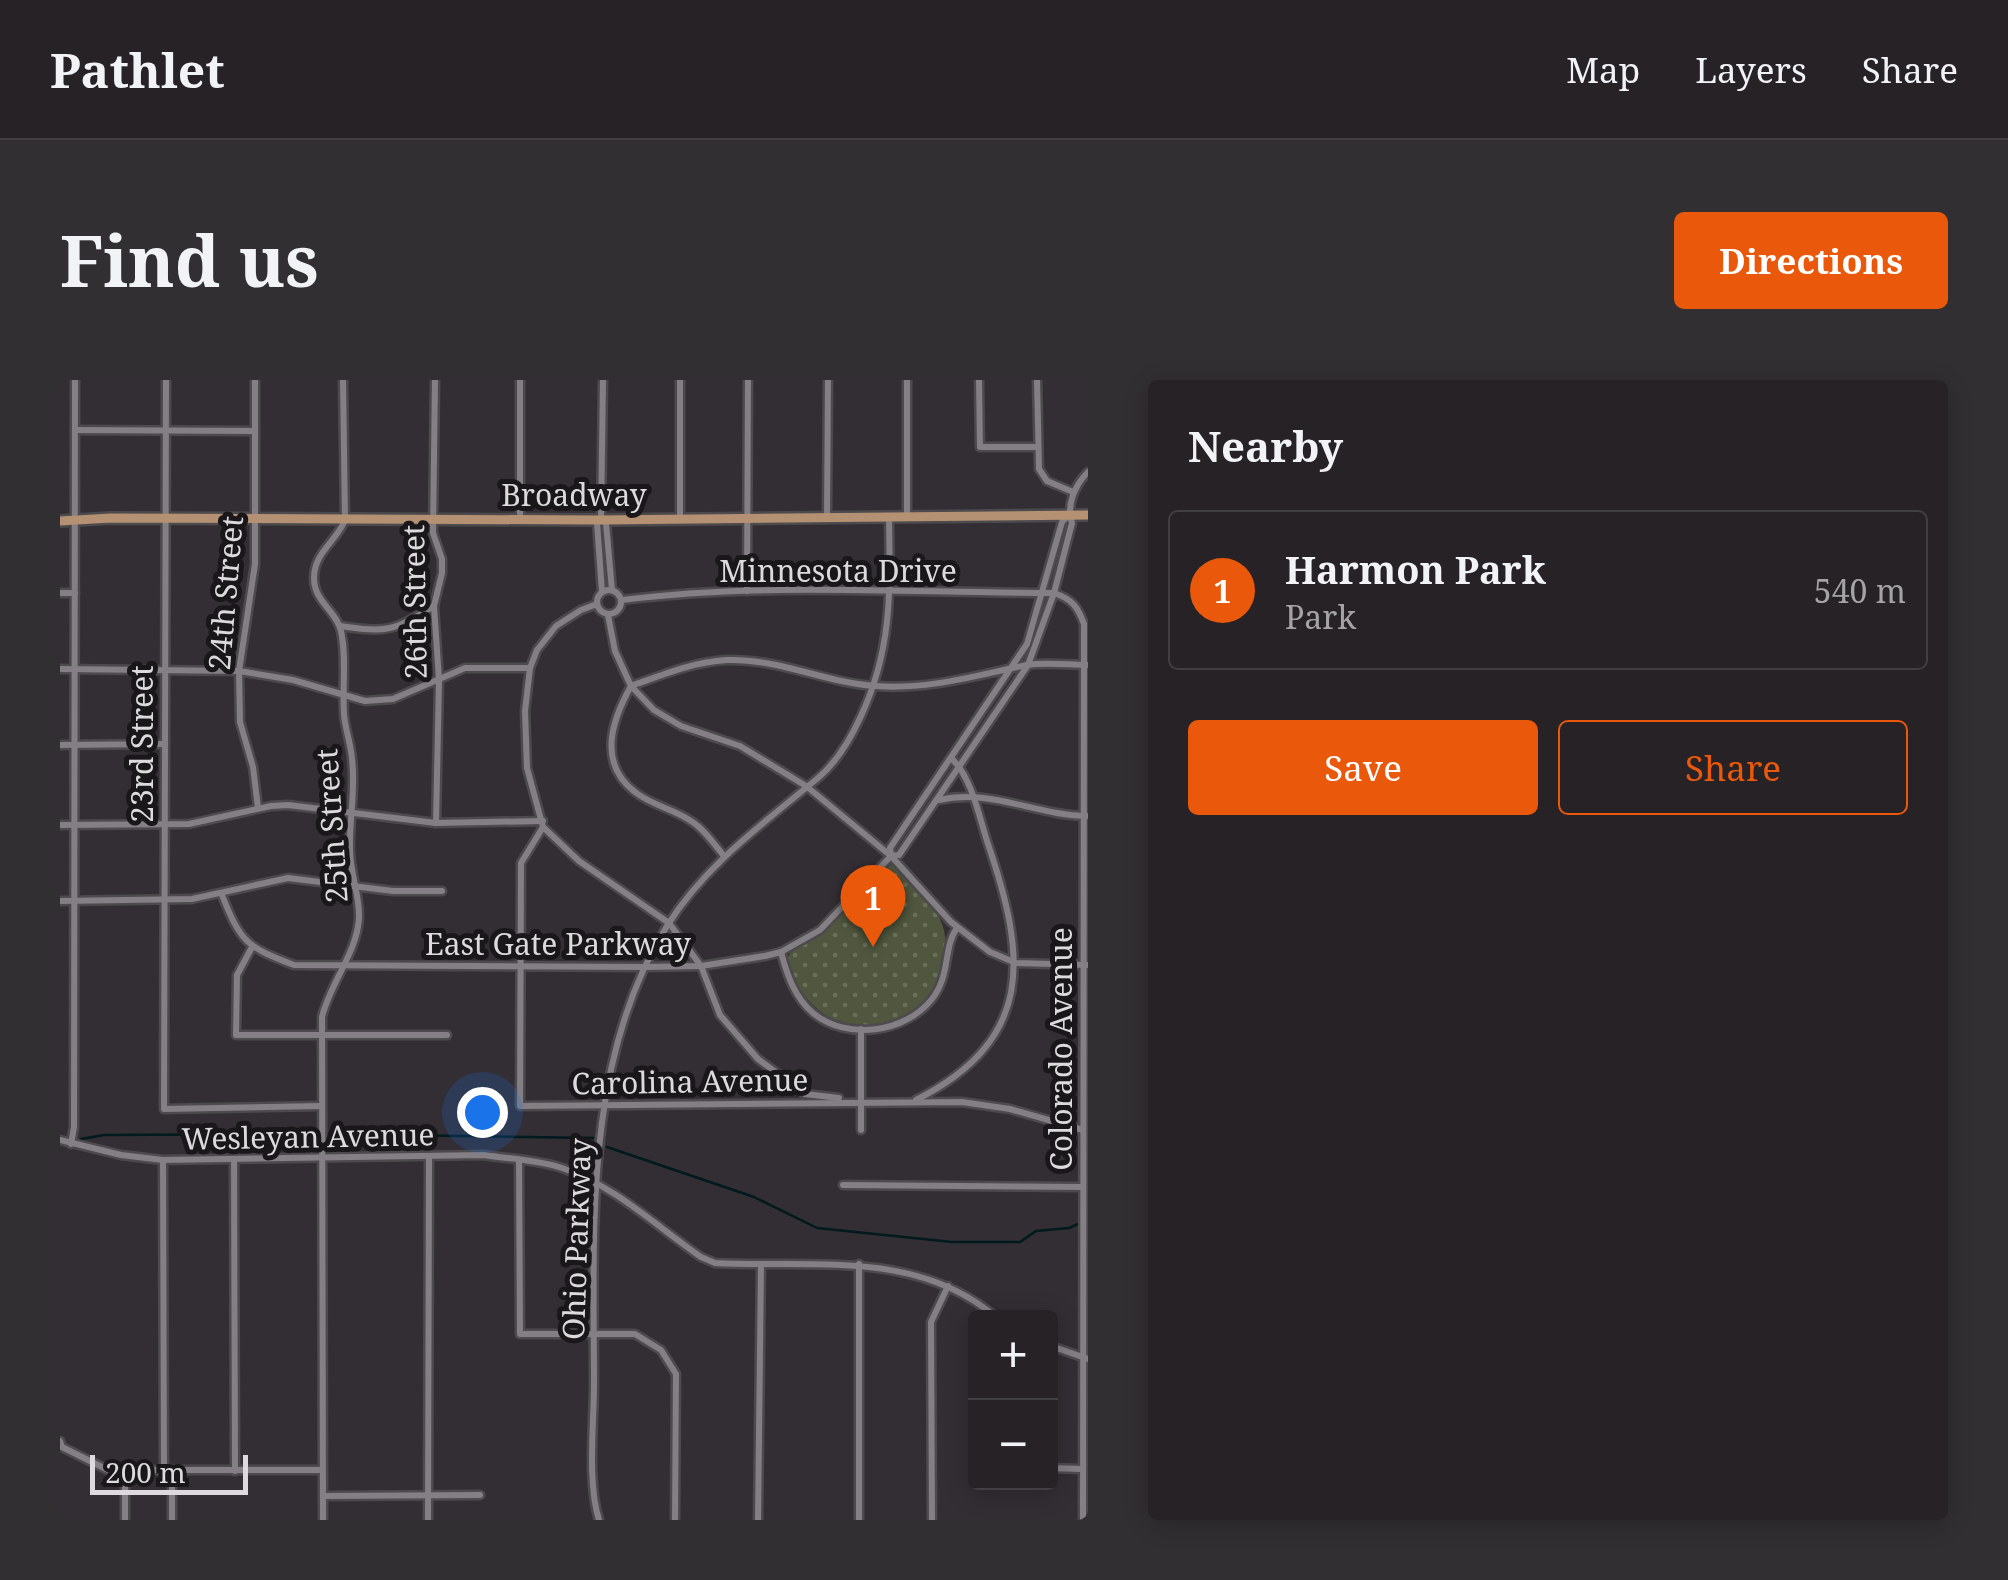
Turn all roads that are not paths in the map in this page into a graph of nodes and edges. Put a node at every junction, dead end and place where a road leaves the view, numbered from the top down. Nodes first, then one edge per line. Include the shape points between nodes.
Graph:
1 (76, 380) edge
2 (166, 380) edge
3 (255, 380) edge
4 (344, 380) edge
5 (435, 380) edge
6 (520, 380) edge
7 (602, 380) edge
8 (680, 380) edge
9 (748, 380) edge
10 (828, 380) edge
11 (907, 380) edge
12 (979, 380) edge
13 (1037, 380) edge
14 (75, 430) junction
15 (165, 431) junction
16 (254, 431) junction
17 (1037, 448) junction
18 (1088, 472) edge
19 (1073, 492) junction
20 (890, 514) junction
21 (1088, 515) edge
22 (747, 516) junction
23 (827, 516) junction
24 (907, 516) junction
25 (1069, 516) junction
26 (255, 518) junction
27 (520, 518) junction
28 (680, 518) junction
29 (164, 519) junction
30 (344, 520) junction
31 (435, 520) junction
32 (601, 520) junction
33 (60, 521) edge
34 (74, 521) junction
35 (612, 590) junction
36 (747, 591) junction
37 (602, 592) junction
38 (60, 593) edge
39 (74, 593) junction
40 (890, 593) junction
41 (1044, 593) junction
42 (1054, 593) junction
43 (622, 600) junction
44 (597, 604) junction
45 (434, 606) junction
46 (608, 615) junction
47 (340, 626) junction
48 (1028, 665) junction
49 (1085, 665) edge
50 (530, 668) junction
51 (60, 669) edge
52 (74, 669) junction
53 (164, 671) junction
54 (239, 671) junction
55 (1012, 671) junction
56 (439, 680) junction
57 (631, 686) junction
58 (875, 686) junction
59 (344, 696) junction
60 (74, 744) junction
61 (164, 744) junction
62 (60, 745) edge
63 (952, 758) junction
64 (960, 766) junction
65 (806, 786) junction
66 (972, 796) junction
67 (937, 801) junction
68 (258, 808) junction
69 (350, 814) junction
70 (1086, 816) edge
71 (436, 823) junction
72 (164, 824) junction
73 (543, 824) junction
74 (60, 825) edge
75 (74, 825) junction
76 (724, 856) junction
77 (891, 856) junction
78 (354, 887) junction
79 (442, 890) dead end
80 (222, 895) junction
81 (164, 900) junction
82 (60, 901) edge
83 (74, 901) junction
84 (669, 923) junction
85 (957, 928) junction
86 (252, 949) junction
87 (781, 952) junction
88 (1016, 963) junction
89 (343, 965) junction
90 (1085, 965) edge
91 (522, 966) junction
92 (701, 966) junction
93 (645, 967) junction
94 (861, 1029) junction
95 (322, 1035) junction
96 (447, 1035) dead end
97 (915, 1100) junction
98 (860, 1102) junction
99 (606, 1104) junction
100 (321, 1106) junction
101 (861, 1130) dead end
102 (1082, 1130) junction
103 (60, 1140) edge
104 (71, 1144) junction
105 (429, 1156) junction
106 (322, 1158) junction
107 (163, 1160) junction
108 (234, 1160) junction
109 (518, 1160) junction
110 (595, 1183) junction
111 (842, 1186) dead end
112 (1082, 1187) junction
113 (859, 1264) junction
114 (761, 1265) junction
115 (948, 1286) junction
116 (985, 1310) edge
117 (594, 1333) junction
118 (1058, 1349) edge
119 (1085, 1358) edge
120 (60, 1442) edge
121 (1058, 1468) edge
122 (168, 1469) junction
123 (1081, 1469) junction
124 (125, 1470) junction
125 (235, 1470) junction
126 (322, 1470) junction
127 (428, 1495) junction
128 (323, 1496) junction
129 (480, 1496) dead end
130 (1085, 1500) edge
131 (125, 1520) edge
132 (172, 1520) edge
133 (323, 1520) edge
134 (428, 1520) edge
135 (600, 1520) edge
136 (675, 1520) edge
137 (758, 1520) edge
138 (859, 1520) edge
139 (932, 1520) edge
140 (1082, 1520) edge

1 - 14 street
2 - 15 street, 23rd Street
3 - 16 street, 24th Street
4 - 30 street
5 - 31 street, 26th Street
6 - 27 street
7 - 32 street
8 - 28 street
9 - 22 street
10 - 23 street
11 - 24 street
12 - 17 street via 980,447
13 - 17 street
14 - 15 street
14 - 34 street
15 - 16 street
15 - 29 street, 23rd Street
16 - 26 street, 24th Street
17 - 19 street via 1047,481
18 - 19 street, East Gate Parkway
19 - 25 street, East Gate Parkway
20 - 23 main road, Broadway
20 - 24 main road, Broadway
20 - 40 street, Ohio Parkway
21 - 25 main road, Broadway
22 - 23 main road, Broadway
22 - 28 main road, Broadway
22 - 36 street
24 - 25 main road, Broadway
25 - 41 street, East Gate Parkway
25 - 42 street, East Gate Parkway
26 - 29 main road, Broadway
26 - 30 main road, Broadway
26 - 54 street, 24th Street
27 - 31 main road, Broadway
27 - 32 main road, Broadway
28 - 32 main road, Broadway
29 - 34 main road, Broadway
29 - 53 street, 23rd Street
30 - 31 main road, Broadway
30 - 47 street, 25th Street via 314,578 317,598
31 - 45 street, 26th Street via 442,573
32 - 35 street
32 - 37 street
33 - 34 main road, Broadway
34 - 39 street
35 - 37 street
35 - 43 street
36 - 40 street, Minnesota Drive
36 - 43 street, Minnesota Drive
37 - 44 street
38 - 39 street
39 - 52 street
40 - 41 street, Minnesota Drive
40 - 58 street, Ohio Parkway
41 - 42 street, Minnesota Drive
41 - 55 street, East Gate Parkway
42 - 48 street, East Gate Parkway
42 - 49 street, Colorado Avenue via 1079,610
43 - 46 street
44 - 46 street
44 - 50 street via 556,626
45 - 47 street via 398,628
45 - 56 street, 26th Street
46 - 57 street
47 - 59 street, 25th Street
48 - 49 street
48 - 55 street
48 - 64 street, East Gate Parkway
49 - 70 street, Colorado Avenue
50 - 56 street via 464,668
50 - 73 street via 528,768
51 - 52 street
52 - 53 street
52 - 60 street
53 - 54 street
53 - 61 street, 23rd Street
54 - 59 street
54 - 68 street, 24th Street via 240,722
55 - 58 street via 932,685
55 - 63 street, East Gate Parkway
56 - 59 street via 392,700
56 - 71 street, 26th Street
57 - 58 street via 729,660
57 - 65 street via 654,710 740,746
57 - 76 street via 614,716 610,747 619,775 636,794 694,822
58 - 65 street, Ohio Parkway via 850,739
59 - 69 street, 25th Street via 353,772
60 - 61 street
60 - 62 street
60 - 75 street
61 - 72 street, 23rd Street
63 - 64 street
63 - 77 street, East Gate Parkway via 890,848
64 - 66 street
64 - 67 street, East Gate Parkway
65 - 76 street, Ohio Parkway
65 - 77 street
66 - 67 street
66 - 70 street
66 - 88 street via 1005,894
67 - 77 street, East Gate Parkway via 899,855
68 - 69 street
68 - 72 street via 209,822
69 - 71 street
69 - 78 street, 25th Street
70 - 90 street, Colorado Avenue
71 - 73 street
72 - 75 street
72 - 81 street, 23rd Street
73 - 84 street via 579,861
73 - 91 street via 521,863
74 - 75 street
75 - 83 street
76 - 84 street, Ohio Parkway
77 - 85 street
77 - 87 street, East Gate Parkway via 826,925
78 - 79 street
78 - 80 street via 288,878
78 - 89 street, 25th Street via 358,928
80 - 81 street
80 - 86 street
81 - 83 street
81 - 100 street, 23rd Street via 164,1109
82 - 83 street
83 - 104 street
84 - 92 street
84 - 93 street, Ohio Parkway
85 - 88 street
85 - 94 street via 943,981 924,1008 896,1025
86 - 89 street, East Gate Parkway via 294,965
86 - 95 street via 237,975 236,1035
87 - 92 street, East Gate Parkway
87 - 94 street via 806,1006 826,1020
88 - 90 street
88 - 97 street via 1008,1009 987,1049 945,1086
89 - 91 street, East Gate Parkway
89 - 95 street, 25th Street via 327,998
90 - 102 street, Colorado Avenue
91 - 93 street, East Gate Parkway
91 - 99 street, Carolina Avenue via 520,1106
92 - 93 street, East Gate Parkway
92 - 98 street via 720,1014 758,1058 805,1094
93 - 99 street, Ohio Parkway via 621,1031
94 - 98 street
95 - 96 street
95 - 100 street, 25th Street
97 - 98 street, Carolina Avenue
97 - 102 street, Carolina Avenue via 1010,1109
98 - 99 street, Carolina Avenue
98 - 101 street
99 - 110 street, Ohio Parkway
100 - 106 street, 25th Street
102 - 112 street, Colorado Avenue
103 - 104 street, Wesleyan Avenue
104 - 107 street, Wesleyan Avenue
105 - 106 street, Wesleyan Avenue
105 - 109 street, Wesleyan Avenue
105 - 127 street
106 - 108 street, Wesleyan Avenue
106 - 126 street, 25th Street
107 - 108 street, Wesleyan Avenue
107 - 122 street
108 - 125 street
109 - 110 street, Wesleyan Avenue
109 - 117 street via 520,1334
110 - 114 street, Wesleyan Avenue via 701,1257
110 - 117 street, Ohio Parkway
111 - 112 street
112 - 119 street, Colorado Avenue
113 - 114 street, Wesleyan Avenue
113 - 115 street, Wesleyan Avenue
113 - 138 street
114 - 137 street
115 - 116 street, Wesleyan Avenue
115 - 139 street via 931,1322
117 - 135 street, Ohio Parkway
117 - 136 street via 635,1334 662,1350 676,1374
118 - 119 street
119 - 123 street, Colorado Avenue
120 - 124 street via 95,1465
121 - 123 street
122 - 124 street
122 - 125 street
122 - 132 street
123 - 130 street, Colorado Avenue
124 - 131 street
125 - 126 street
126 - 128 street, 25th Street
127 - 128 street
127 - 129 street
127 - 134 street
128 - 133 street, 25th Street
130 - 140 street, Colorado Avenue

